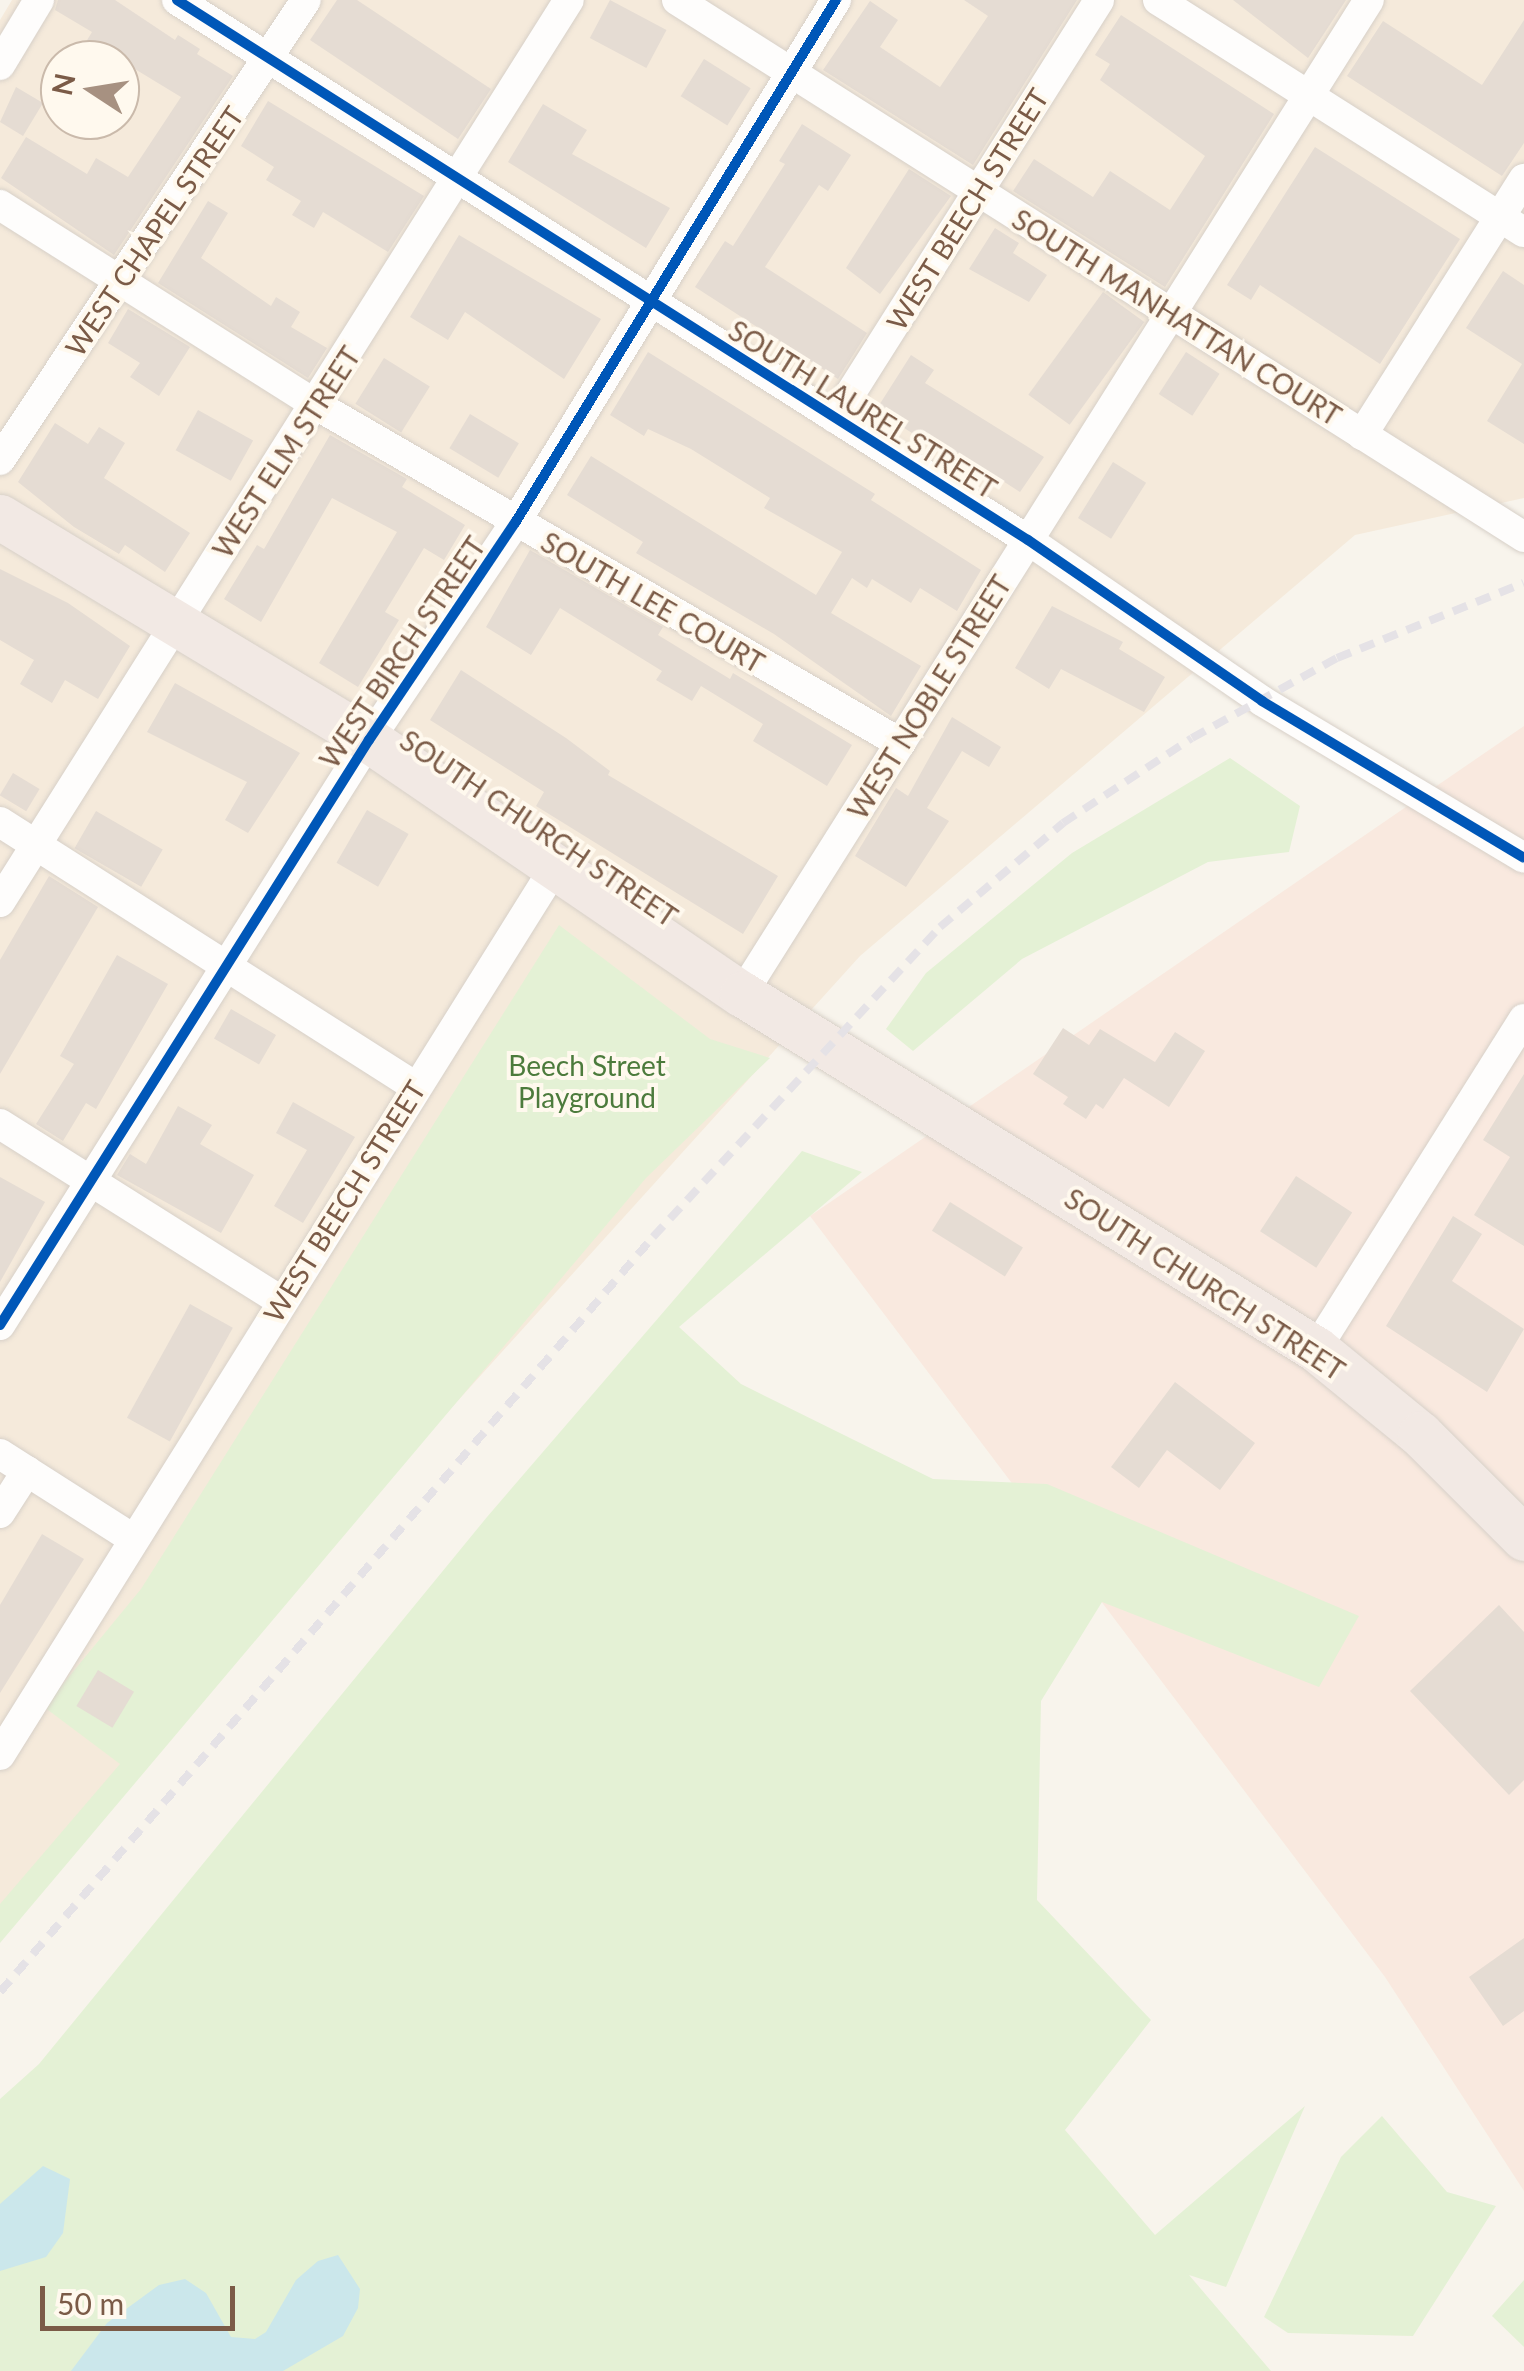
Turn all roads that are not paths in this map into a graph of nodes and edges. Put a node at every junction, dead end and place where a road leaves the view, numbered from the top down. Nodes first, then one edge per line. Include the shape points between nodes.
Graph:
1 (40, 0) edge
2 (177, 0) edge
3 (306, 0) edge
4 (569, 0) edge
5 (677, 0) edge
6 (836, 0) edge
7 (1099, 0) edge
8 (1158, 0) edge
9 (1369, 0) edge
10 (270, 59) junction
11 (0, 65) edge
12 (791, 72) junction
13 (1309, 96) junction
14 (457, 178) junction
15 (1524, 179) edge
16 (978, 191) junction
17 (0, 204) edge
18 (1512, 225) edge
19 (119, 284) junction
20 (648, 299) junction
21 (1171, 314) junction
22 (318, 406) junction
23 (836, 418) junction
24 (1362, 435) junction
25 (0, 460) edge
26 (0, 516) edge
27 (515, 522) junction
28 (1524, 538) edge
29 (1028, 540) junction
30 (177, 622) junction
31 (369, 740) junction
32 (900, 743) junction
33 (0, 822) edge
34 (36, 845) junction
35 (1524, 858) edge
36 (557, 864) junction
37 (0, 902) edge
38 (226, 966) junction
39 (742, 994) junction
40 (1524, 1020) edge
41 (416, 1087) junction
42 (0, 1124) edge
43 (91, 1181) junction
44 (281, 1302) junction
45 (0, 1325) edge
46 (1316, 1349) junction
47 (0, 1454) edge
48 (26, 1470) junction
49 (0, 1513) edge
50 (132, 1538) junction
51 (1524, 1538) edge
52 (0, 1755) edge

1 - 11 street
2 - 10 street, SOUTH LAUREL STREET
3 - 10 street, WEST CHAPEL STREET
4 - 14 street, WEST ELM STREET
5 - 12 street, SOUTH MANHATTAN COURT
6 - 12 street, WEST BIRCH STREET
7 - 16 street, WEST BEECH STREET
8 - 13 street
9 - 13 street, WEST NOBLE STREET
10 - 14 street, SOUTH LAUREL STREET
10 - 19 street, WEST CHAPEL STREET
12 - 16 street, SOUTH MANHATTAN COURT
12 - 20 street, WEST BIRCH STREET
13 - 18 street
13 - 21 street, WEST NOBLE STREET
14 - 20 street, SOUTH LAUREL STREET
14 - 22 street, WEST ELM STREET
15 - 18 street
16 - 21 street, SOUTH MANHATTAN COURT
16 - 23 street, WEST BEECH STREET
17 - 19 street, SOUTH LEE COURT
18 - 24 street
19 - 22 street, SOUTH LEE COURT
19 - 25 street, WEST CHAPEL STREET
20 - 23 street, SOUTH LAUREL STREET
20 - 27 street, WEST BIRCH STREET
21 - 24 street, SOUTH MANHATTAN COURT
21 - 29 street, WEST NOBLE STREET
22 - 27 street, SOUTH LEE COURT
22 - 30 street, WEST ELM STREET
23 - 29 street, SOUTH LAUREL STREET
24 - 28 street, SOUTH MANHATTAN COURT
26 - 30 highway, SOUTH CHURCH STREET
27 - 31 street, WEST BIRCH STREET
27 - 32 street, SOUTH LEE COURT
29 - 32 street, WEST NOBLE STREET
29 - 35 street, SOUTH LAUREL STREET via 1262,701
30 - 31 highway, SOUTH CHURCH STREET
30 - 34 street, WEST ELM STREET
31 - 36 highway, SOUTH CHURCH STREET
31 - 38 street, WEST BIRCH STREET
32 - 39 street, WEST NOBLE STREET
33 - 34 street
34 - 37 street, WEST ELM STREET
34 - 38 street
36 - 39 highway, SOUTH CHURCH STREET
36 - 41 street, WEST BEECH STREET
38 - 41 street
38 - 43 street, WEST BIRCH STREET
39 - 46 highway, SOUTH CHURCH STREET
40 - 46 street
41 - 44 street, WEST BEECH STREET
42 - 43 street
43 - 44 street
43 - 45 street, WEST BIRCH STREET
44 - 50 street, WEST BEECH STREET
46 - 51 highway, SOUTH CHURCH STREET via 1420,1434
47 - 48 street
48 - 49 street
48 - 50 street
50 - 52 street, WEST BEECH STREET

